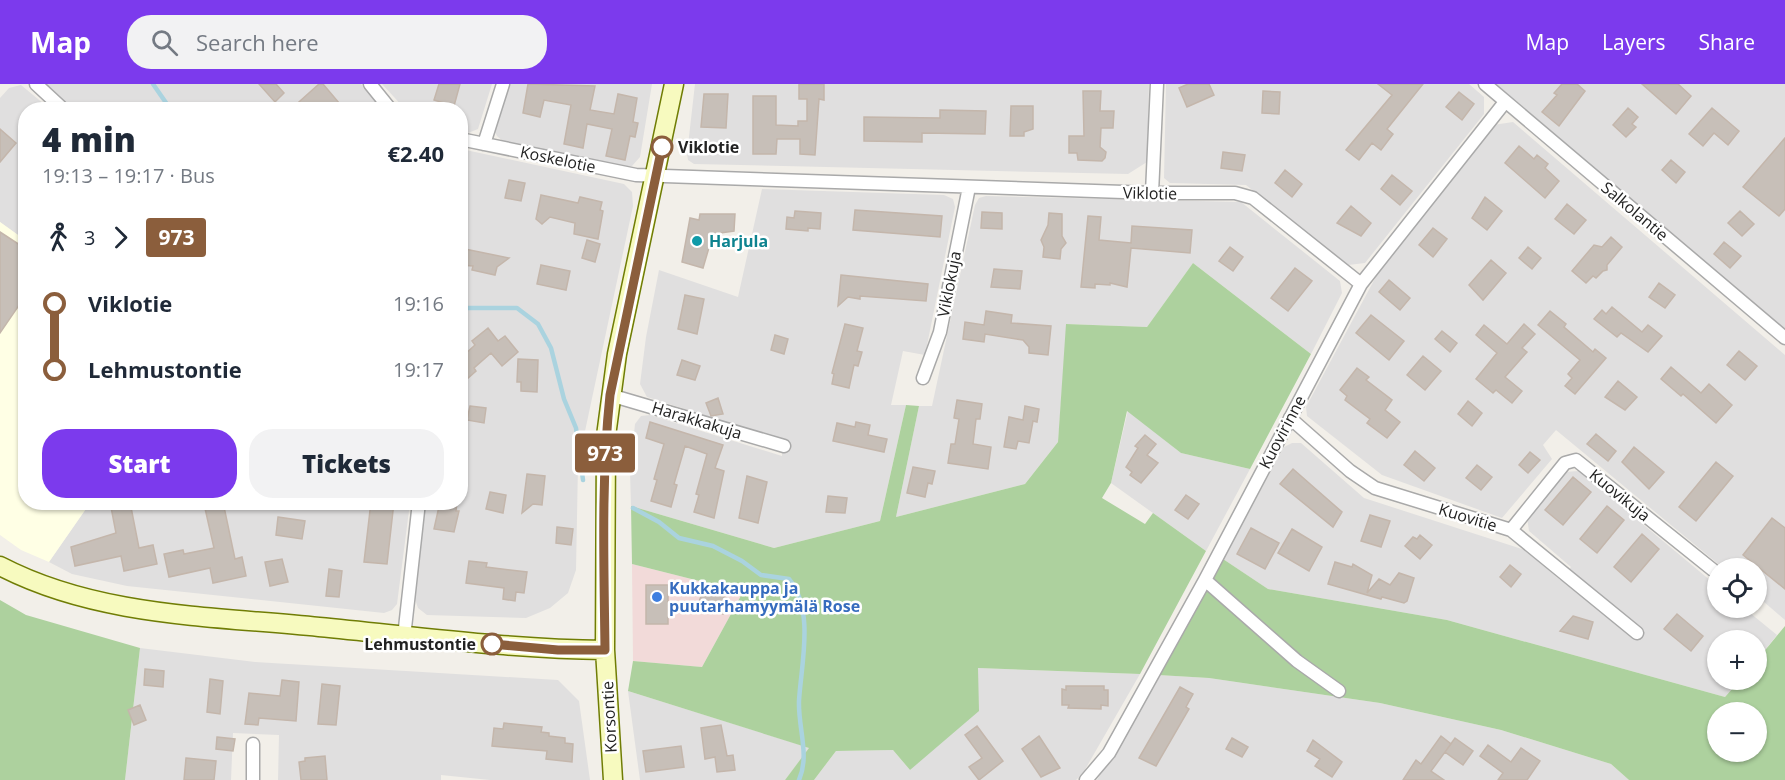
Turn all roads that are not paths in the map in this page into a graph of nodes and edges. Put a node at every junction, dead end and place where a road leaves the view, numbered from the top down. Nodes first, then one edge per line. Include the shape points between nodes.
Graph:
1 (36, 84) edge
2 (370, 84) edge
3 (503, 84) edge
4 (674, 84) edge
5 (1157, 84) edge
6 (1485, 84) edge
7 (55, 102) edge
8 (385, 102) edge
9 (1505, 102) junction
10 (468, 141) edge
11 (484, 144) junction
12 (656, 176) junction
13 (969, 187) junction
14 (1152, 193) junction
15 (1361, 284) junction
16 (1785, 338) edge
17 (922, 378) dead end
18 (610, 395) junction
19 (1290, 418) junction
20 (784, 446) dead end
21 (418, 510) edge
22 (1510, 530) junction
23 (1707, 565) edge
24 (0, 566) edge
25 (1205, 580) junction
26 (1637, 633) dead end
27 (404, 636) junction
28 (605, 650) junction
29 (1339, 691) dead end
30 (253, 744) dead end
31 (253, 780) edge
32 (613, 780) edge
33 (1086, 780) edge

1 - 7 street
2 - 8 street
3 - 11 street
4 - 12 main road, Korsontie
5 - 14 street
6 - 9 street, Salkolantie
9 - 15 street, Kuovirinne
9 - 16 street, Salkolantie
10 - 11 street, Koskelotie
11 - 12 street, Koskelotie
12 - 13 street, Viklotie
12 - 18 main road, Korsontie
13 - 14 street, Viklotie
13 - 17 street, Viklokuja via 940,332
14 - 15 street, Viklotie via 1235,193 1253,198
15 - 19 street, Kuovirinne
18 - 20 street, Harakkakuja
18 - 28 main road, Korsontie via 604,513
19 - 22 street, Kuovitie via 1375,488
19 - 25 street, Kuovirinne
21 - 27 street
22 - 23 street, Kuovikuja via 1565,463 1576,460
22 - 26 street, Kuovitie
24 - 27 main road via 32,583 91,602
25 - 29 street via 1297,661
25 - 33 street, Kuovirinne via 1109,753
27 - 28 main road via 558,650
28 - 32 main road, Korsontie
30 - 31 street

